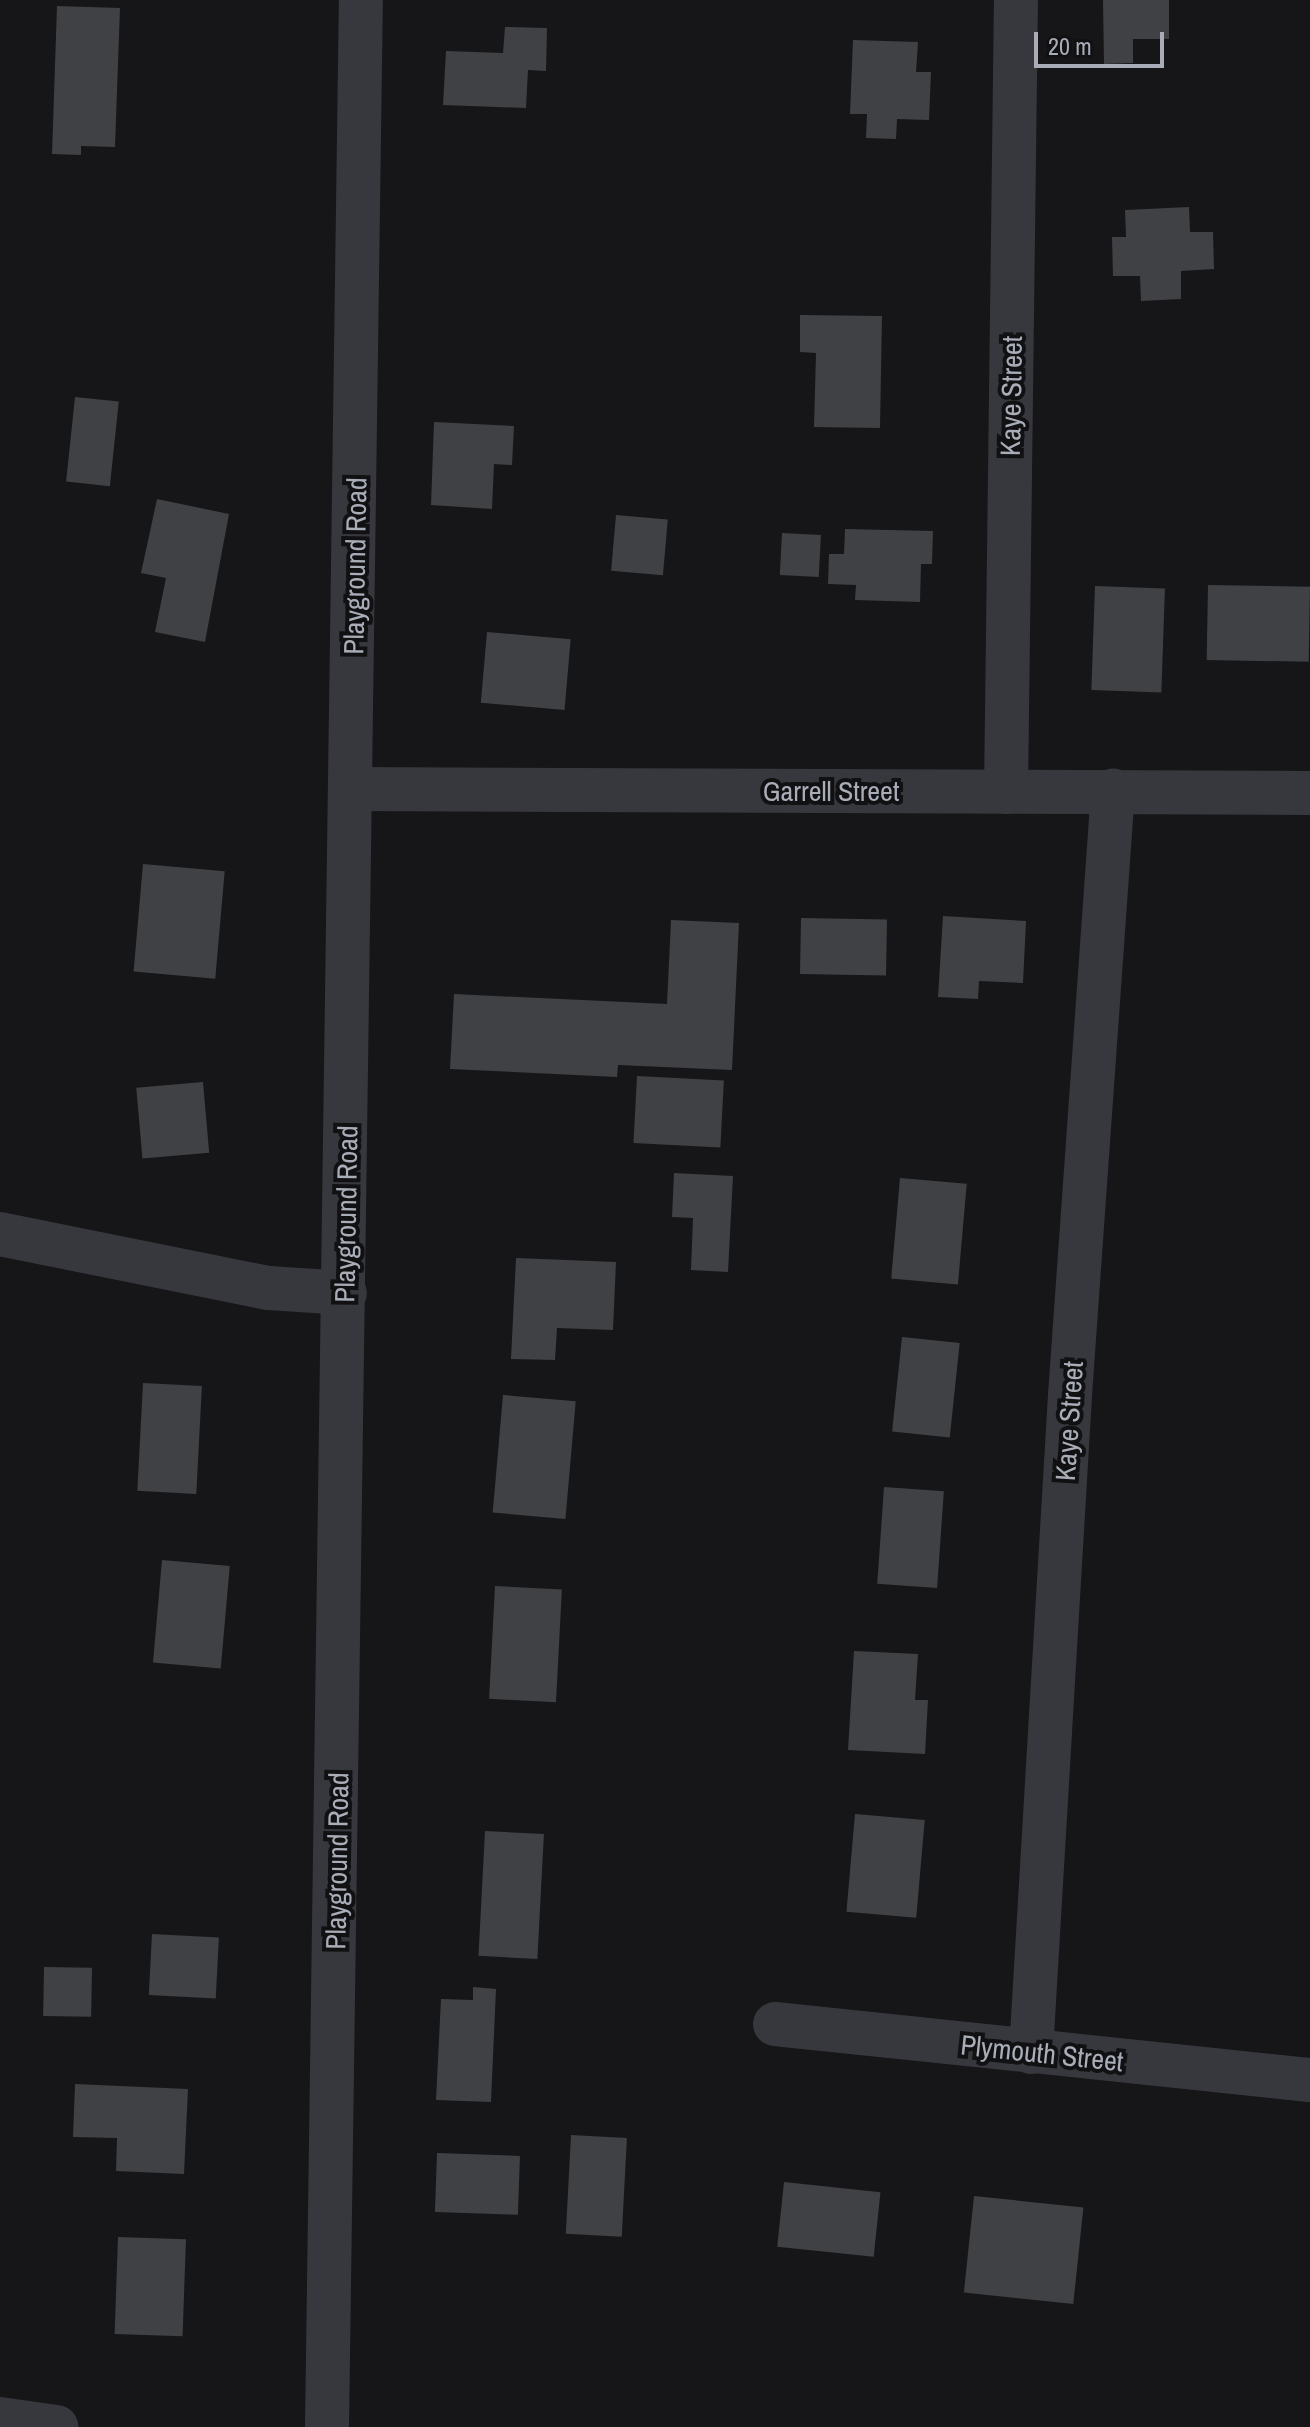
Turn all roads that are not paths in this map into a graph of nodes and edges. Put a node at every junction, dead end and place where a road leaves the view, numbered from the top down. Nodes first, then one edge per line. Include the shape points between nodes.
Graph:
1 (361, 0) edge
2 (1016, 0) edge
3 (352, 789) junction
4 (1113, 791) junction
5 (1006, 792) junction
6 (1310, 793) edge
7 (0, 1234) edge
8 (345, 1293) junction
9 (775, 2024) dead end
10 (1031, 2052) junction
11 (1310, 2080) edge
12 (0, 2419) edge
13 (56, 2427) edge
14 (327, 2427) edge

1 - 3 street, Playground Road
2 - 5 street, Kaye Street
3 - 5 street, Garrell Street
3 - 8 street, Playground Road
4 - 5 street, Garrell Street
4 - 6 street, Garrell Street
4 - 10 street, Kaye Street
7 - 8 street via 269,1288
8 - 14 street, Playground Road
9 - 10 street, Plymouth Street
10 - 11 street, Plymouth Street
12 - 13 street

